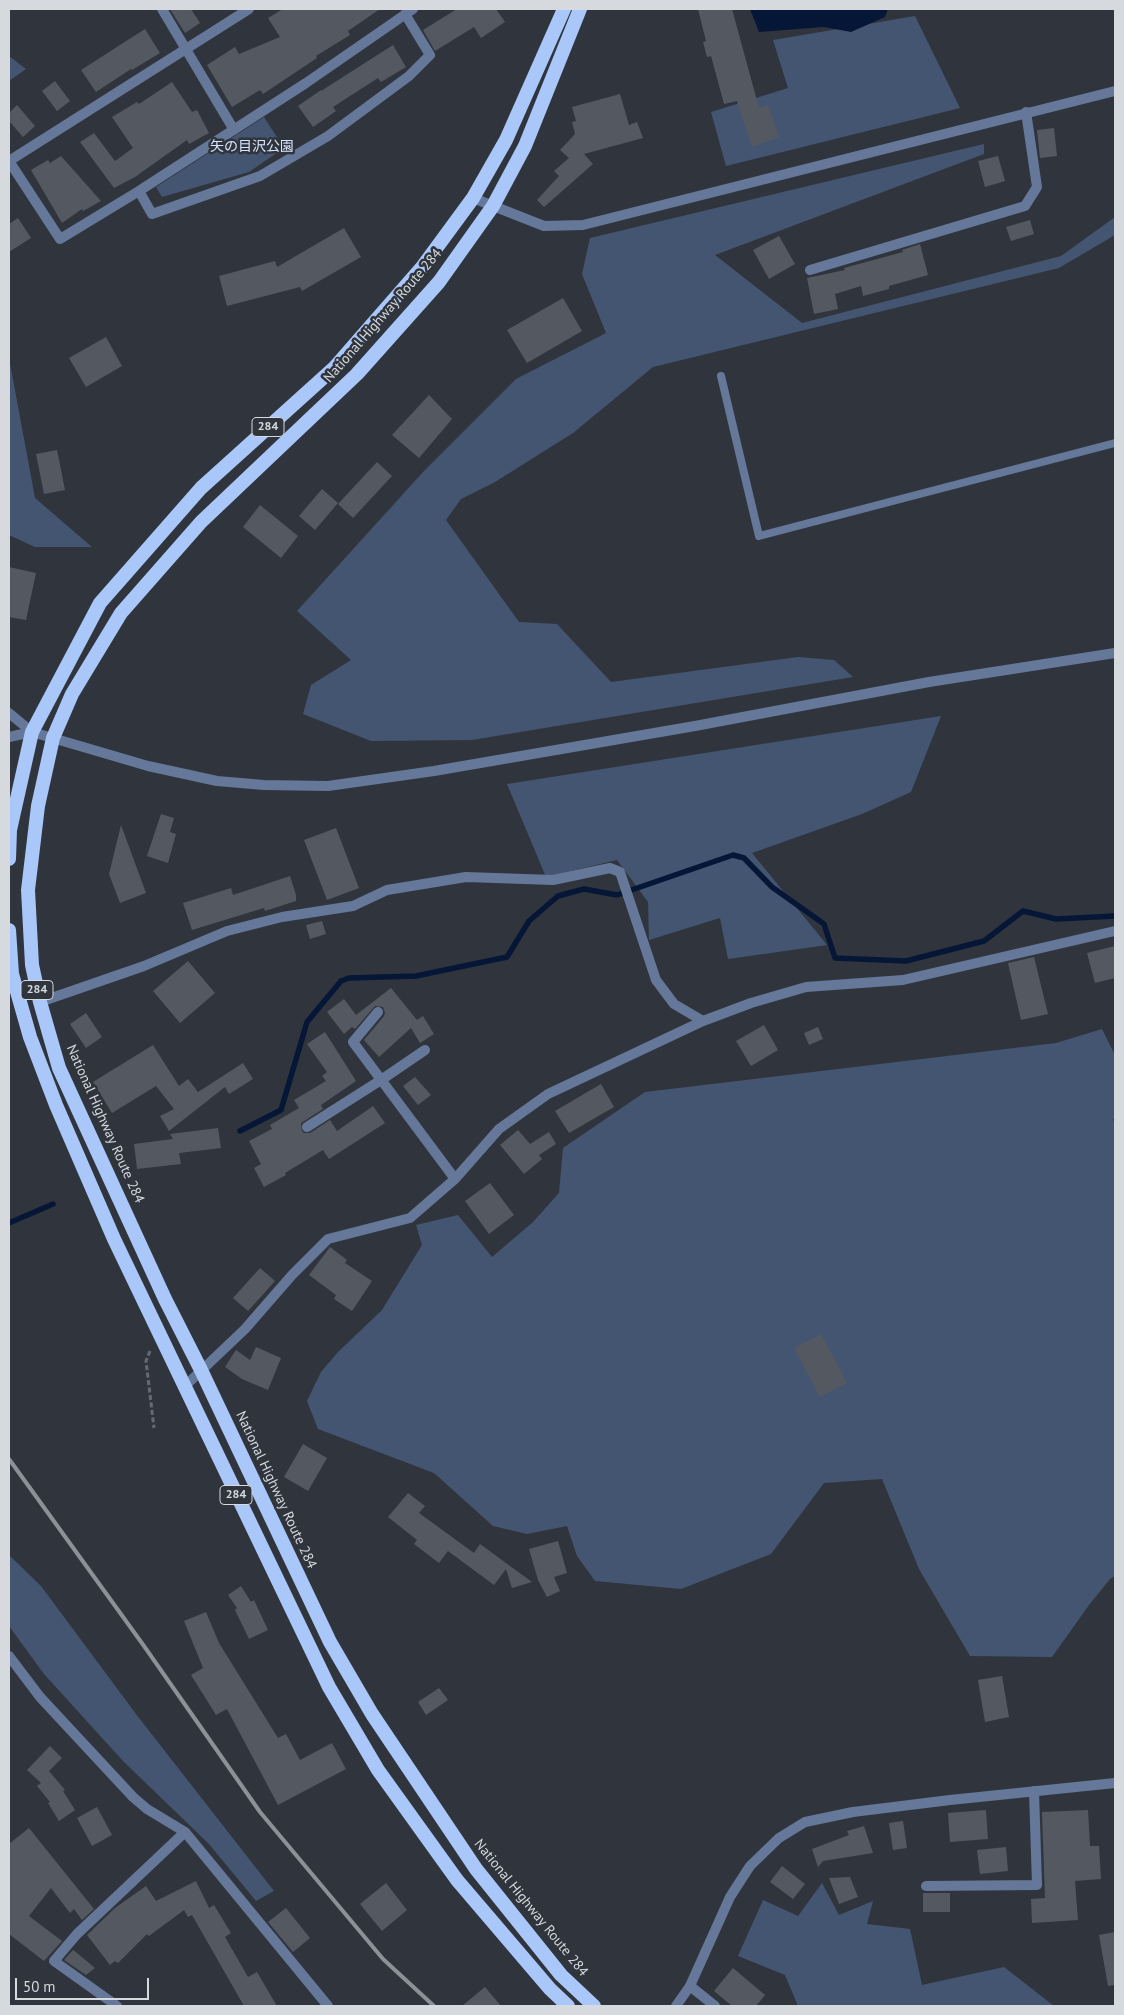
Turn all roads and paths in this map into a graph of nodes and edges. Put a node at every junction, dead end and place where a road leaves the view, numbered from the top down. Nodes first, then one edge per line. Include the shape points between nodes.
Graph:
1 (162, 9) edge
2 (250, 9) edge
3 (564, 9) edge
4 (580, 9) edge
5 (409, 12) edge
6 (186, 50) junction
7 (1115, 91) edge
8 (1026, 112) junction
9 (234, 130) junction
10 (139, 191) junction
11 (473, 198) junction
12 (493, 206) junction
13 (810, 270) dead end
14 (722, 376) dead end
15 (1115, 443) edge
16 (1115, 653) edge
17 (9, 713) edge
18 (32, 732) junction
19 (9, 737) edge
20 (53, 738) junction
21 (9, 859) edge
22 (9, 930) edge
23 (1115, 930) edge
24 (40, 1002) junction
25 (378, 1012) dead end
26 (703, 1021) junction
27 (424, 1050) dead end
28 (381, 1080) junction
29 (307, 1127) dead end
30 (455, 1179) junction
31 (157, 1329) junction
32 (201, 1370) junction
33 (184, 1387) junction
34 (154, 1428) dead end
35 (9, 1656) edge
36 (1115, 1783) edge
37 (1034, 1791) junction
38 (185, 1832) junction
39 (926, 1886) dead end
40 (690, 1986) junction
41 (117, 2006) edge
42 (328, 2006) edge
43 (568, 2006) edge
44 (594, 2006) edge
45 (676, 2006) edge
46 (716, 2006) edge

1 - 6 street
2 - 6 street
3 - 11 highway, National Highway Route 284 / 284 via 506,140
4 - 12 highway, National Highway Route 284 / 284 via 525,146
5 - 9 street
5 - 10 street via 430,55 409,76 328,136 260,176 152,214
6 - 9 street
6 - 10 street via 9,161 60,239
7 - 8 street
8 - 12 street via 583,225 544,226
8 - 13 street via 1037,187 1025,206
9 - 10 street
11 - 12 street
11 - 18 highway, National Highway Route 284 / 284 via 423,266 334,368 201,488 100,603
12 - 20 highway, National Highway Route 284 / 284 via 439,282 357,374 201,522 121,613 72,694
14 - 15 lane via 759,536
16 - 20 street via 328,786 217,781 148,766
17 - 18 street
18 - 19 street
18 - 20 street
18 - 21 highway, National Highway Route 284 / 284 via 10,830
20 - 24 highway, National Highway Route 284 / 284 via 38,806 28,890 32,965
22 - 31 highway, 284 via 12,974 30,1037 114,1239
23 - 26 street via 903,980 806,987
24 - 26 street via 144,966 227,931 282,917 353,906 387,890 466,877 553,880 610,868 620,872 656,980 674,1004
24 - 32 highway, National Highway Route 284 / 284 via 59,1068
25 - 28 street via 353,1042
26 - 30 street via 548,1094 499,1129
27 - 28 street
28 - 29 street
28 - 30 street
30 - 32 street via 410,1218 328,1239 245,1329
31 - 33 highway, 284
31 - 34 path via 146,1361
32 - 33 street
32 - 44 highway, National Highway Route 284 / 284 via 326,1634 372,1714 476,1869 561,1975
33 - 43 highway, 284 via 329,1687 378,1770 456,1880
35 - 38 street via 40,1697 133,1797
36 - 37 street
37 - 39 street via 1037,1885
37 - 40 street via 853,1812 806,1822 779,1838 750,1866 730,1897
38 - 41 street via 77,1934 54,1960
38 - 42 street
40 - 45 street
40 - 46 street

